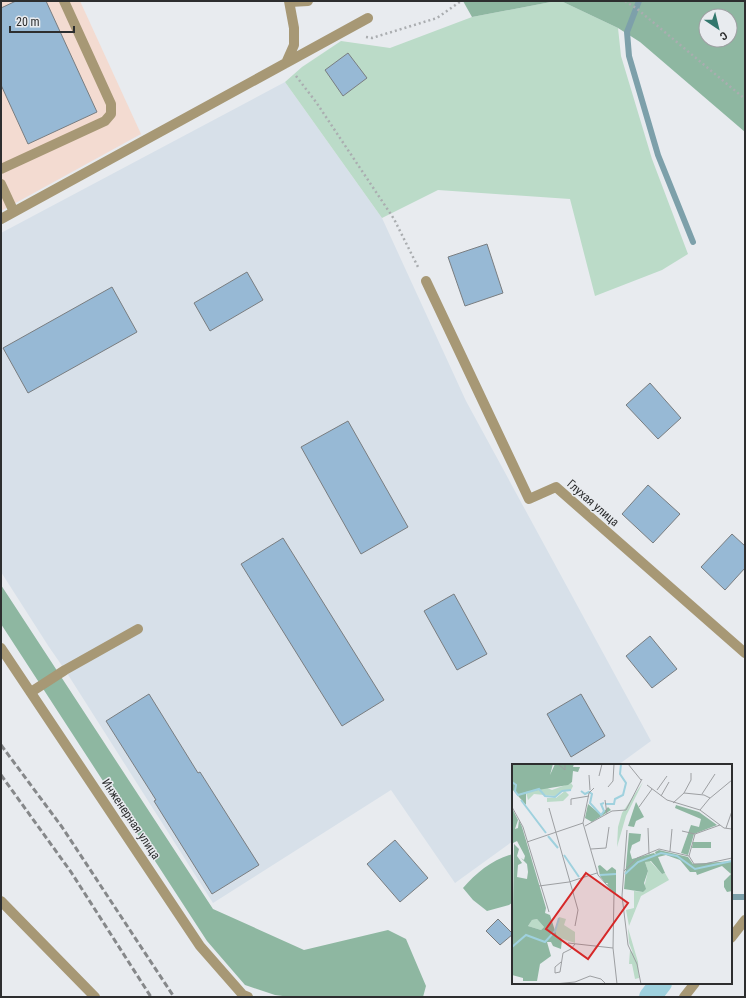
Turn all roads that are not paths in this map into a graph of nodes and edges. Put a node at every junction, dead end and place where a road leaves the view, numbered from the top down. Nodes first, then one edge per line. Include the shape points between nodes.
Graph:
1 (64, 1) edge
2 (308, 1) edge
3 (290, 2) edge
4 (368, 18) dead end
5 (286, 62) junction
6 (1, 169) edge
7 (1, 184) edge
8 (14, 212) junction
9 (1, 219) edge
10 (426, 281) road end
11 (138, 629) dead end
12 (1, 648) edge
13 (745, 653) edge
14 (31, 692) junction
15 (1, 901) edge
16 (745, 920) edge
17 (732, 937) edge
18 (694, 984) edge
19 (95, 997) edge
20 (248, 997) edge
21 (684, 997) edge

1 - 6 street via 111,104 111,114 105,121
2 - 3 street
3 - 5 street via 294,45
4 - 5 street
5 - 8 street
7 - 8 street
8 - 9 street
10 - 13 street, Глухая улица via 529,499 556,487
11 - 14 street
12 - 14 street, Инженерная улица
14 - 20 street, Инженерная улица via 200,946 242,995
15 - 19 street
16 - 17 street
18 - 21 street

